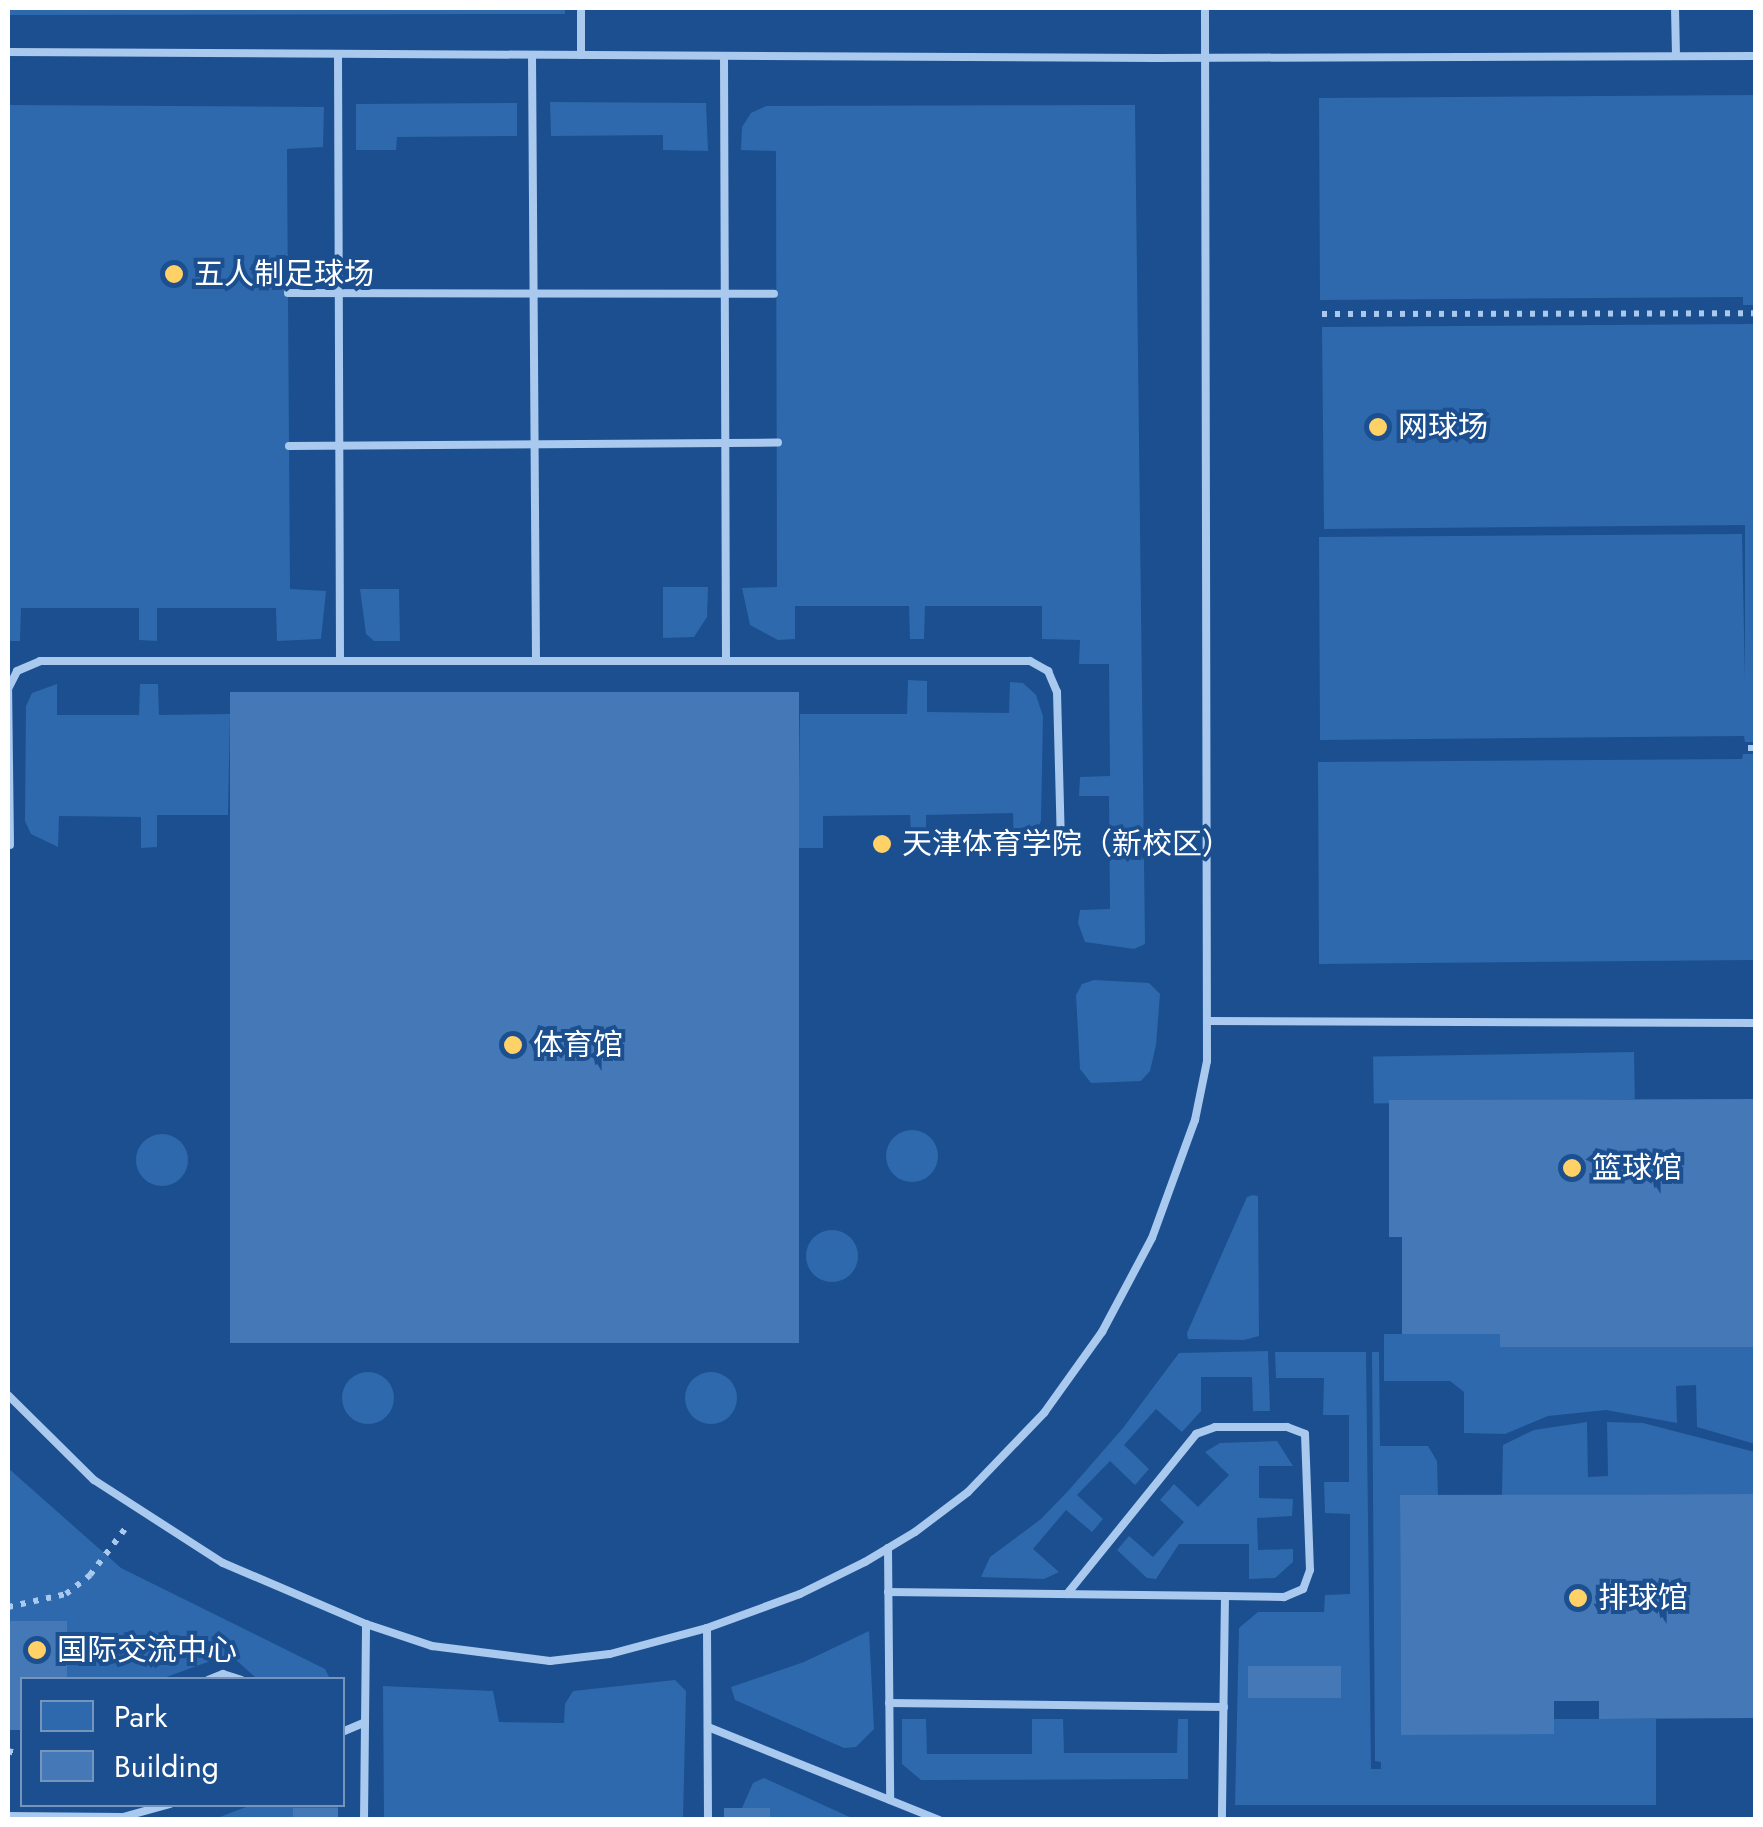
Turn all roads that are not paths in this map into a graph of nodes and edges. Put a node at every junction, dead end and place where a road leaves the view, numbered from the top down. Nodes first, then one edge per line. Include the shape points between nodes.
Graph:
1 (580, 8) edge
2 (1205, 8) edge
3 (1675, 8) edge
4 (8, 52) edge
5 (338, 54) junction
6 (532, 54) junction
7 (580, 54) junction
8 (724, 56) junction
9 (1676, 56) junction
10 (1756, 56) edge
11 (1205, 58) junction
12 (288, 294) dead end
13 (339, 294) junction
14 (533, 294) junction
15 (724, 294) junction
16 (774, 294) dead end
17 (778, 443) dead end
18 (534, 444) junction
19 (725, 444) junction
20 (289, 446) dead end
21 (340, 446) junction
22 (340, 661) junction
23 (536, 661) junction
24 (726, 661) junction
25 (1062, 844) dead end
26 (10, 845) dead end
27 (1209, 1020) junction
28 (1756, 1023) edge
29 (8, 1395) edge
30 (888, 1548) junction
31 (888, 1592) junction
32 (1067, 1594) junction
33 (1225, 1596) junction
34 (366, 1624) junction
35 (707, 1628) junction
36 (890, 1702) junction
37 (1224, 1707) junction
38 (364, 1722) junction
39 (708, 1727) junction
40 (345, 1731) edge
41 (890, 1800) junction
42 (114, 1807) edge
43 (157, 1807) edge
44 (8, 1816) edge
45 (113, 1817) junction
46 (364, 1820) edge
47 (708, 1820) edge
48 (939, 1820) edge
49 (1222, 1820) edge

1 - 7 lane
2 - 11 lane
3 - 9 lane
4 - 5 lane
5 - 6 lane
5 - 13 lane
6 - 7 lane
6 - 14 lane
7 - 8 lane
8 - 11 lane
8 - 15 lane
9 - 10 lane
9 - 11 lane
11 - 27 lane
12 - 13 lane
13 - 14 lane
13 - 21 lane
14 - 15 lane
14 - 18 lane
15 - 16 lane
15 - 19 lane
17 - 19 lane
18 - 19 lane
18 - 21 lane
18 - 23 lane
19 - 24 lane
20 - 21 lane
21 - 22 lane
22 - 23 lane
22 - 26 lane via 40,661 16,671 8,689
23 - 24 lane
24 - 25 lane via 1030,661 1048,671 1057,692
27 - 28 lane
27 - 30 lane via 1204,1076 1176,1176 1102,1332 1007,1453 968,1492
29 - 34 lane via 94,1480 138,1512 224,1563
30 - 31 lane
30 - 35 lane via 800,1594
31 - 32 lane
31 - 36 lane
32 - 33 lane
32 - 33 lane via 1196,1434 1215,1427 1287,1427 1304,1434 1310,1570 1303,1589 1284,1598
33 - 37 lane
34 - 35 lane via 432,1646 550,1660 610,1654
34 - 38 lane
35 - 39 lane
36 - 37 lane
36 - 41 lane
37 - 49 lane
38 - 40 lane
38 - 46 lane
39 - 41 lane
39 - 47 lane
41 - 48 lane
42 - 45 lane
43 - 45 lane
44 - 45 lane

